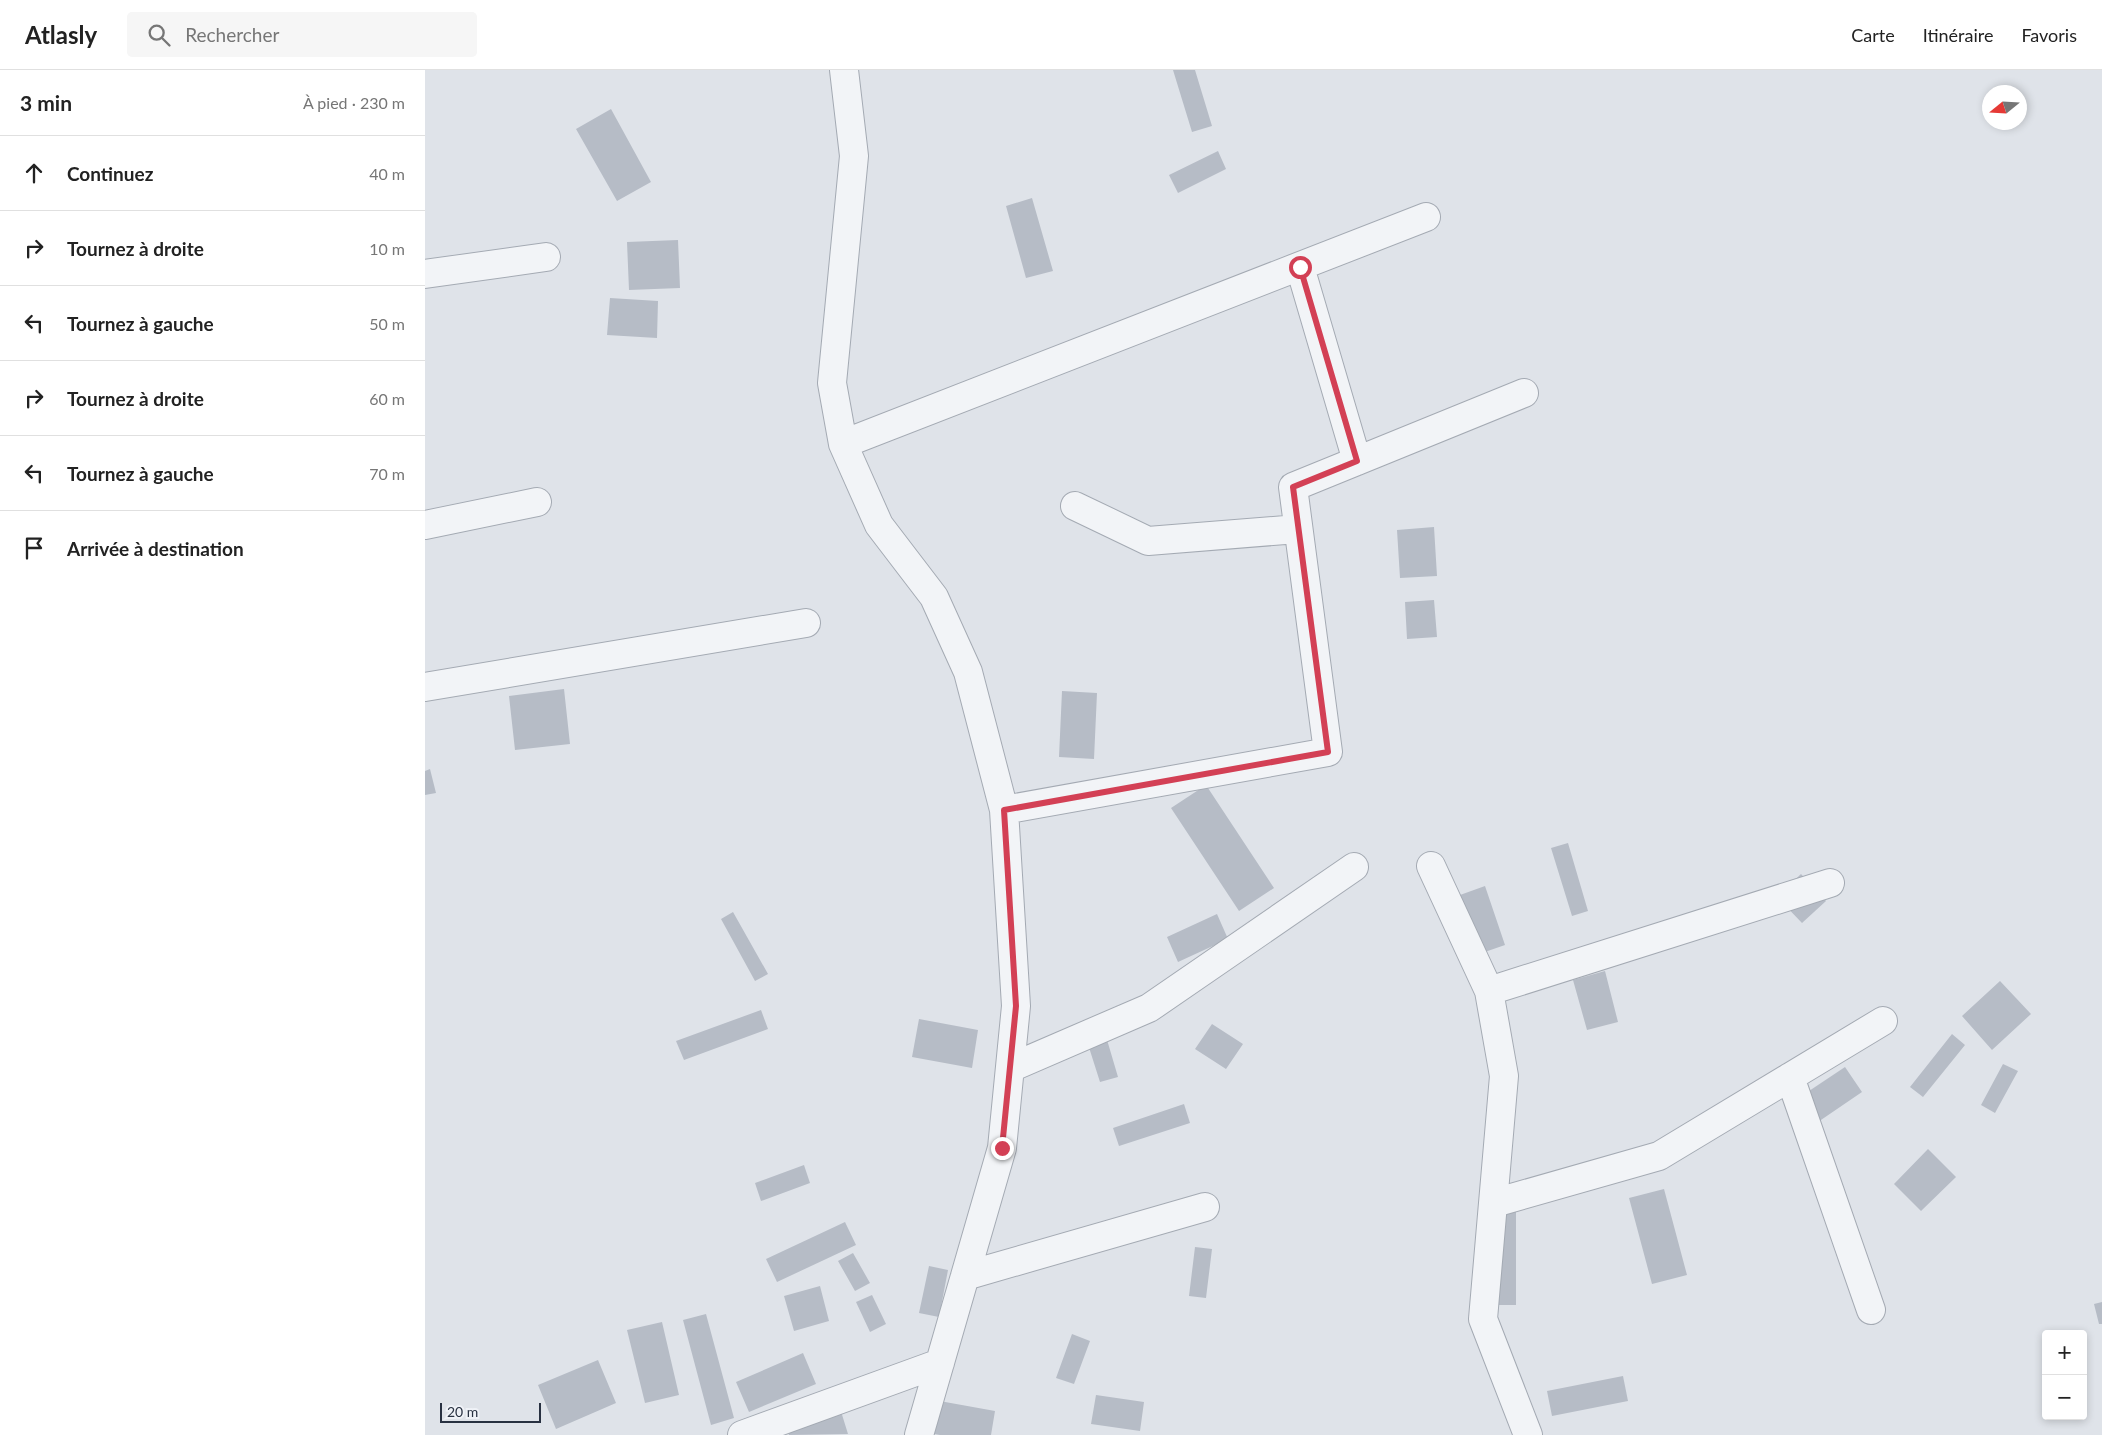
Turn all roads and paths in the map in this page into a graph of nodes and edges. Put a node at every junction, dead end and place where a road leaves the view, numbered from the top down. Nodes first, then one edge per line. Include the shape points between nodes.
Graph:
1 (844, 70) edge
2 (1426, 218) dead end
3 (546, 257) dead end
4 (1300, 267) junction
5 (425, 274) edge
6 (1524, 393) dead end
7 (843, 444) junction
8 (1357, 461) junction
9 (537, 502) dead end
10 (1075, 506) dead end
11 (425, 525) edge
12 (1298, 528) junction
13 (806, 623) dead end
14 (425, 687) edge
15 (1004, 810) junction
16 (1431, 866) dead end
17 (1354, 867) dead end
18 (1830, 883) dead end
19 (1489, 991) junction
20 (1883, 1021) dead end
21 (1010, 1068) junction
22 (1789, 1076) junction
23 (1494, 1203) junction
24 (1205, 1207) dead end
25 (965, 1276) junction
26 (1871, 1310) dead end
27 (940, 1363) junction
28 (742, 1435) edge
29 (919, 1435) edge
30 (1529, 1435) edge

1 - 7 street via 854,156 832,383
2 - 4 street
3 - 5 street
4 - 7 street
4 - 8 street
6 - 8 street
7 - 15 street via 879,525 934,597 964,664
8 - 12 street via 1293,487
9 - 11 street
10 - 12 street via 1148,541
12 - 15 street via 1328,752
13 - 14 street
15 - 21 street via 1016,1006
16 - 19 street
17 - 21 street via 1149,1008
18 - 19 street
19 - 23 street via 1504,1076
20 - 22 street
21 - 25 street via 1002,1148
22 - 23 street via 1659,1156
22 - 26 street
23 - 30 street via 1483,1319
24 - 25 street
25 - 27 street
27 - 28 street
27 - 29 street

